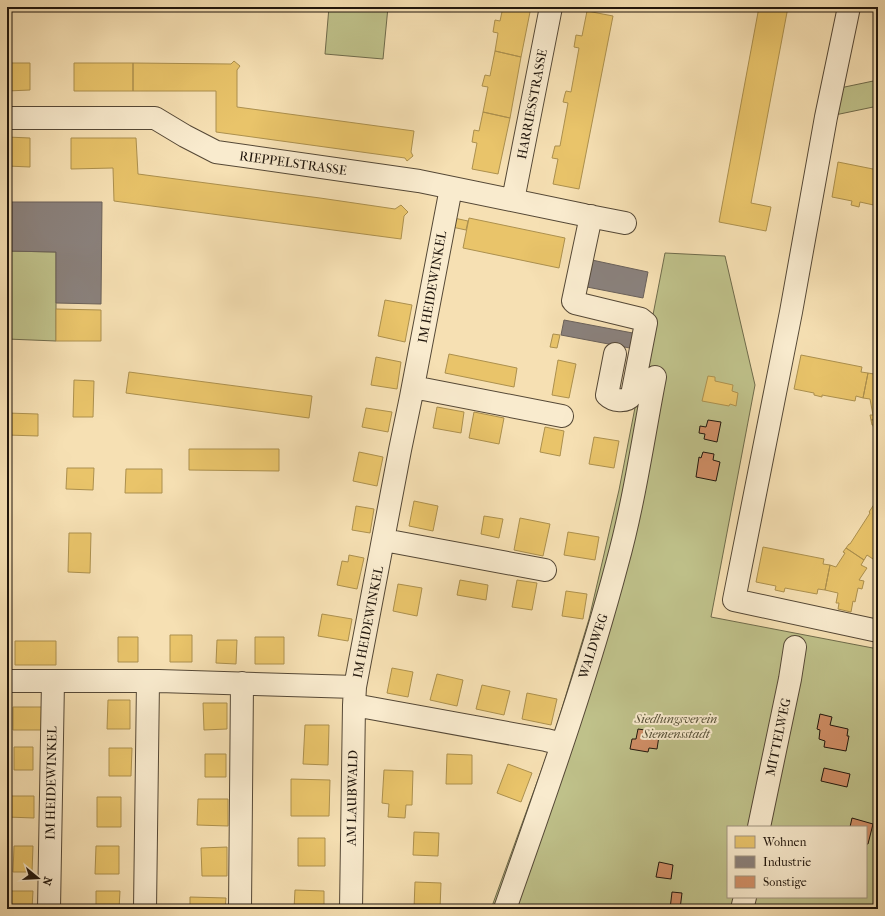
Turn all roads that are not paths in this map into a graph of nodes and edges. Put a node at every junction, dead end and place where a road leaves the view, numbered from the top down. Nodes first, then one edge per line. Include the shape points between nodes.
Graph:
1 (551, 7) edge
2 (849, 7) edge
3 (7, 118) edge
4 (451, 188) junction
5 (513, 200) junction
6 (588, 216) junction
7 (625, 223) dead end
8 (615, 354) dead end
9 (655, 377) dead end
10 (413, 387) junction
11 (562, 416) dead end
12 (384, 540) junction
13 (545, 570) dead end
14 (878, 631) edge
15 (795, 647) dead end
16 (7, 681) edge
17 (53, 681) junction
18 (148, 681) junction
19 (242, 683) junction
20 (355, 696) junction
21 (557, 742) junction
22 (759, 826) edge
23 (745, 898) edge
24 (49, 909) edge
25 (145, 909) edge
26 (240, 909) edge
27 (351, 909) edge
28 (505, 909) edge
29 (742, 909) edge

1 - 5 street, HARRIESSTRASSE
2 - 14 street via 734,600
3 - 4 street, RIEPPELSTRASSE via 155,118 216,152
4 - 5 street, RIEPPELSTRASSE
4 - 10 street, IM HEIDEWINKEL
5 - 6 street, RIEPPELSTRASSE
6 - 7 street, RIEPPELSTRASSE
6 - 8 street via 573,301 641,318 646,323 632,396 625,401 607,395
9 - 21 street, WALDWEG via 618,562 598,634
10 - 11 street
10 - 12 street, IM HEIDEWINKEL
12 - 13 street
12 - 20 street, IM HEIDEWINKEL
15 - 22 street, MITTELWEG
16 - 17 street, IM HEIDEWINKEL
17 - 18 street, IM HEIDEWINKEL
17 - 24 street, IM HEIDEWINKEL
18 - 19 street, IM HEIDEWINKEL
18 - 25 street
19 - 20 street, IM HEIDEWINKEL
19 - 26 street
20 - 21 street, IM HEIDEWINKEL
20 - 27 street, AM LAUBWALD
21 - 28 street, WALDWEG
23 - 29 street

